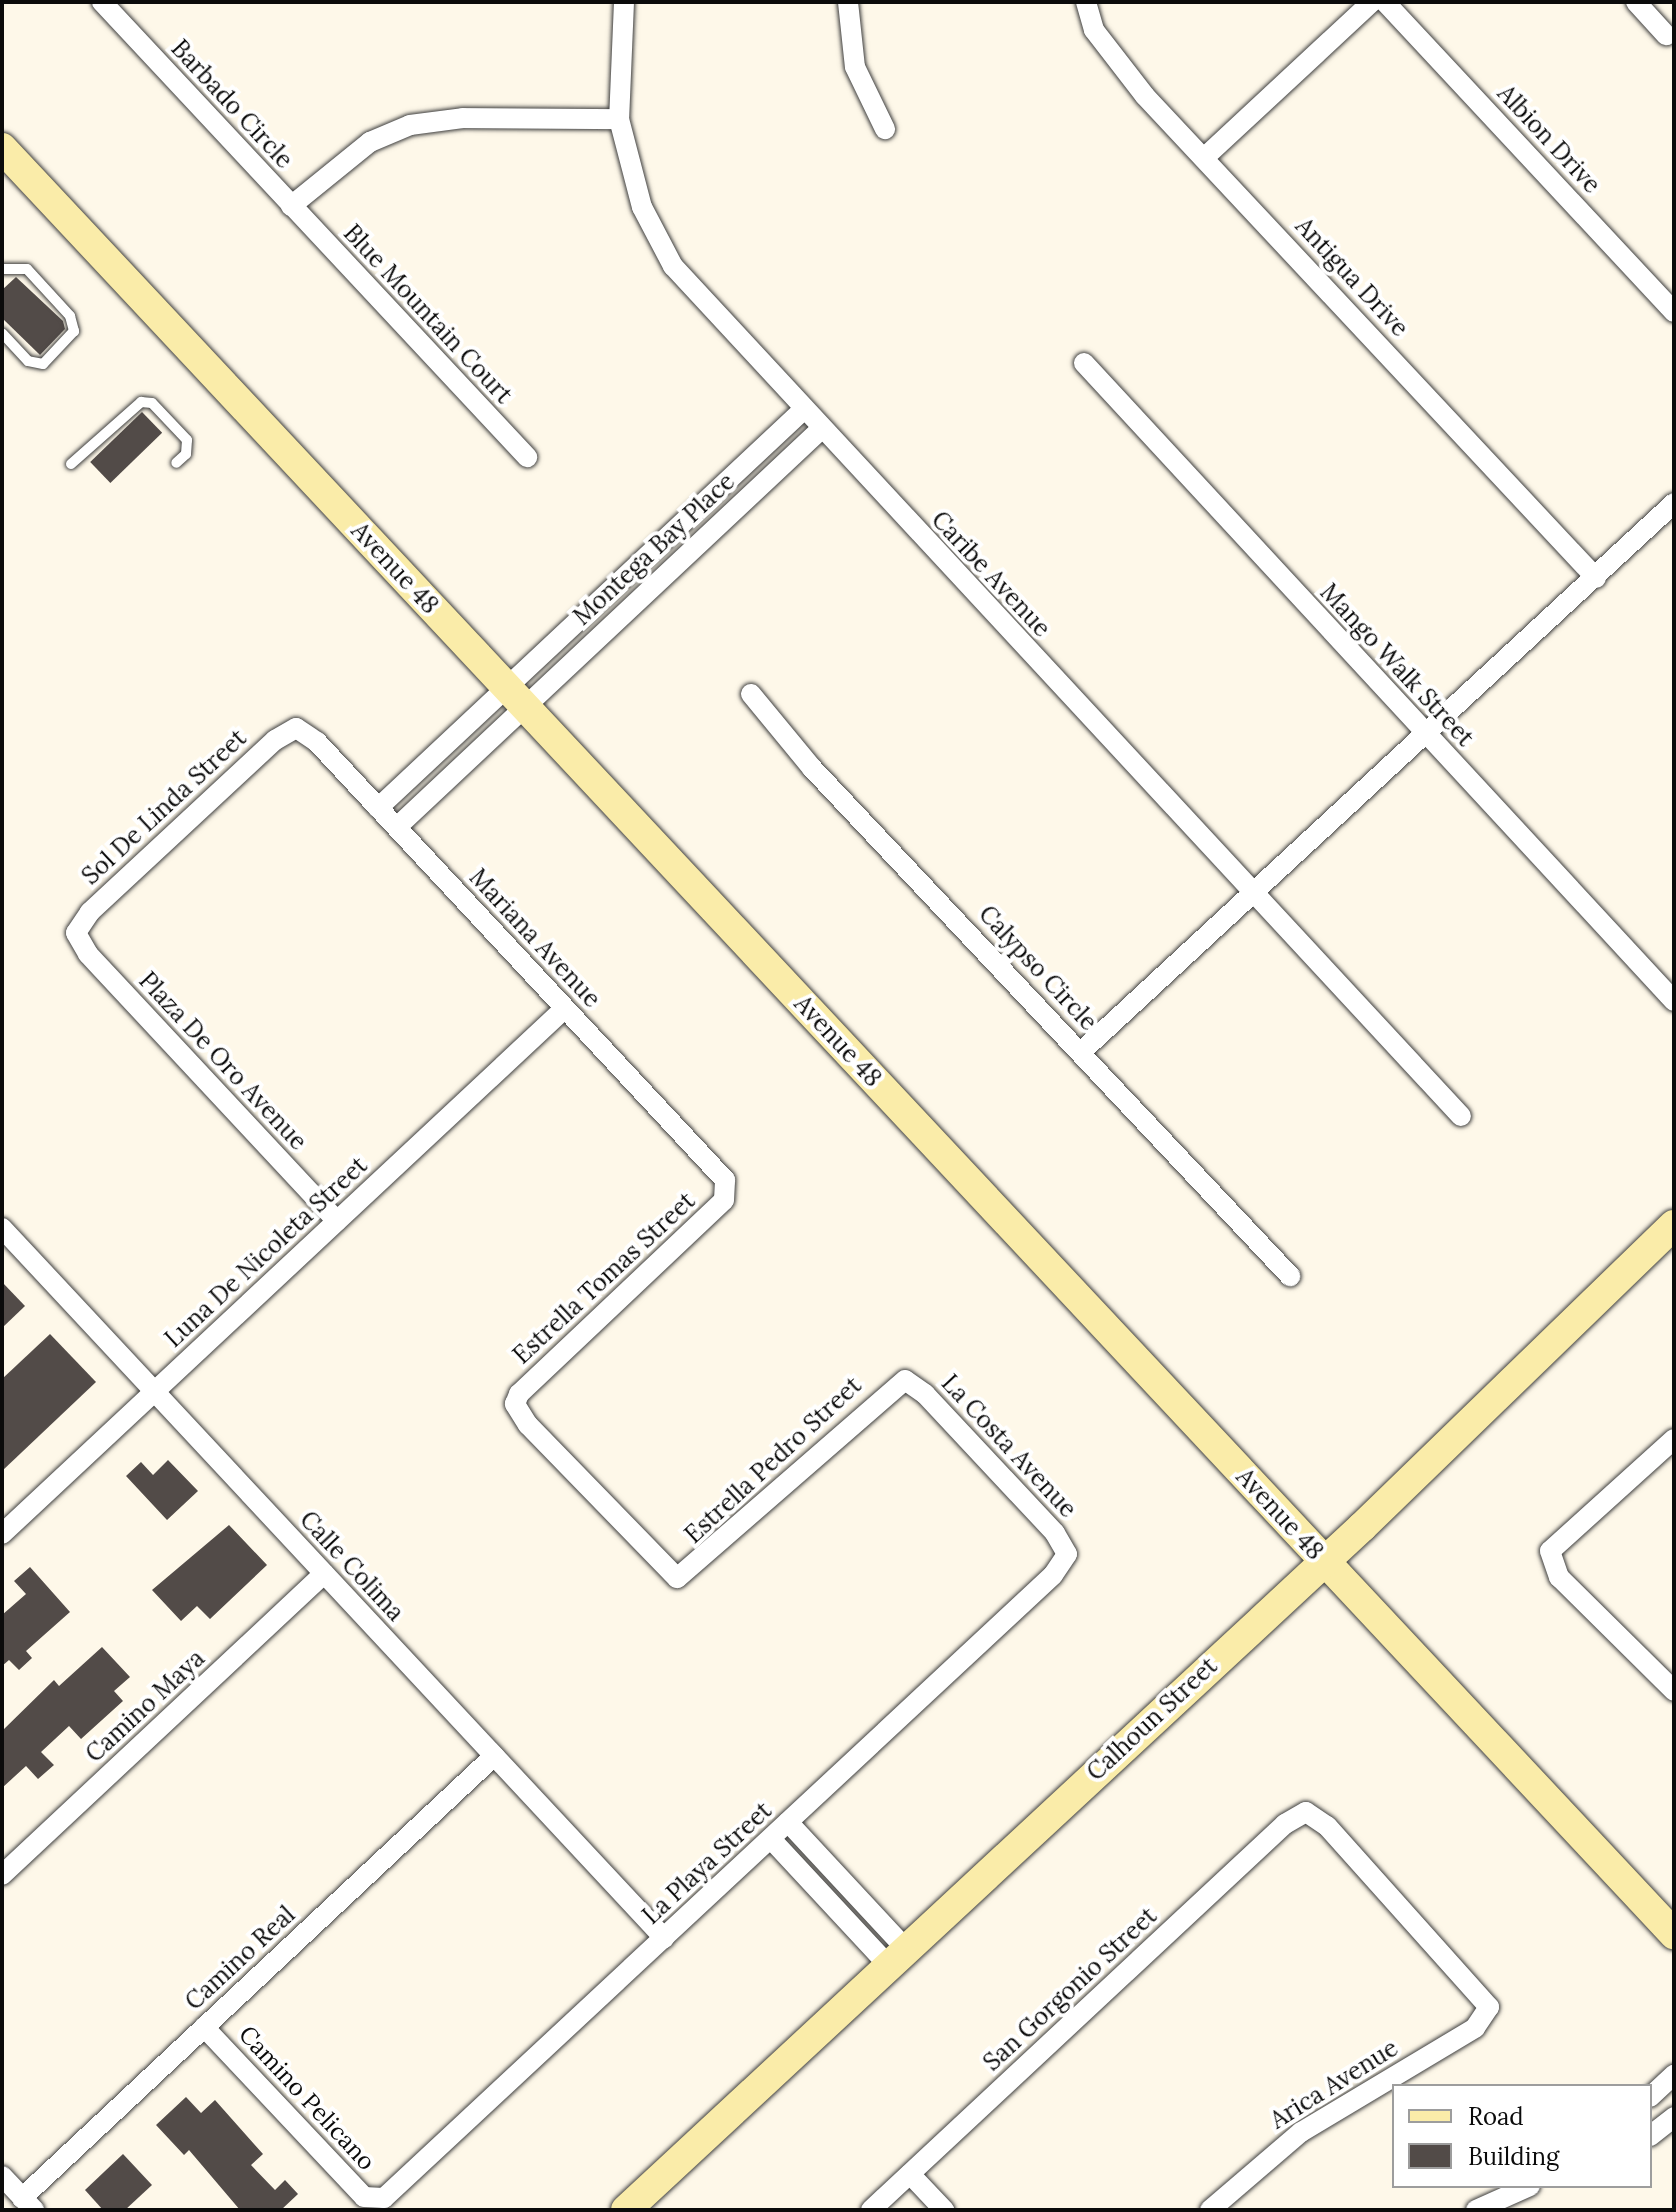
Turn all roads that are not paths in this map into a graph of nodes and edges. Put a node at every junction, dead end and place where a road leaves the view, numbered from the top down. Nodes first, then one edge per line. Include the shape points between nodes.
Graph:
1 (102, 2) edge
2 (624, 2) edge
3 (848, 2) edge
4 (1086, 2) edge
5 (1372, 2) edge
6 (1385, 2) edge
7 (1636, 2) edge
8 (1666, 35) dead end
9 (619, 119) junction
10 (885, 129) dead end
11 (2, 148) edge
12 (1205, 157) junction
13 (291, 206) junction
14 (2, 269) edge
15 (1674, 312) edge
16 (2, 333) edge
17 (1084, 363) dead end
18 (802, 411) junction
19 (820, 430) junction
20 (527, 457) dead end
21 (176, 463) dead end
22 (71, 464) dead end
23 (1674, 503) edge
24 (1596, 578) junction
25 (751, 694) dead end
26 (516, 697) junction
27 (296, 728) joint
28 (1425, 734) junction
29 (378, 808) junction
30 (397, 827) junction
31 (1252, 892) junction
32 (76, 933) joint
33 (1674, 1001) edge
34 (565, 1008) junction
35 (1081, 1052) junction
36 (1461, 1116) dead end
37 (728, 1191) joint
38 (337, 1221) junction
39 (1674, 1225) edge
40 (2, 1228) edge
41 (1290, 1276) dead end
42 (905, 1380) joint
43 (155, 1392) junction
44 (1674, 1439) edge
45 (2, 1534) edge
46 (1067, 1554) joint
47 (1324, 1561) junction
48 (324, 1574) junction
49 (677, 1578) joint
50 (1674, 1691) edge
51 (494, 1756) junction
52 (788, 1822) junction
53 (771, 1839) junction
54 (2, 1875) edge
55 (1674, 1934) edge
56 (664, 1938) junction
57 (897, 1957) junction
58 (1489, 2007) joint
59 (204, 2027) junction
60 (1674, 2075) edge
61 (1652, 2095) edge
62 (1674, 2117) edge
63 (1652, 2134) edge
64 (910, 2174) junction
65 (2, 2176) edge
66 (1526, 2188) edge
67 (374, 2201) joint
68 (28, 2204) edge
69 (626, 2210) edge
70 (871, 2210) edge
71 (944, 2210) edge
72 (1210, 2210) edge
73 (1476, 2210) edge

1 - 13 street, Barbado Circle
2 - 9 street, Caribe Avenue
3 - 10 street via 855,67
4 - 12 street, Antigua Drive via 1094,30
5 - 12 street
6 - 15 street, Albion Drive
7 - 8 street
9 - 13 street via 463,118 410,125 370,142
9 - 18 street, Caribe Avenue via 642,207 673,266
11 - 26 main road, Avenue 48
12 - 24 street, Antigua Drive
13 - 20 street, Blue Mountain Court
14 - 16 lane via 27,269 70,316 74,331 43,364 28,361
17 - 28 street, Mango Walk Street
18 - 19 street, Caribe Avenue
18 - 26 street, Montega Bay Place
19 - 26 street, Montega Bay Place
19 - 31 street, Caribe Avenue
21 - 22 lane via 186,454 187,440 152,403 141,402
23 - 24 street
24 - 28 street
25 - 35 street, Calypso Circle via 812,768
26 - 29 street
26 - 30 street
26 - 47 main road, Avenue 48
27 - 29 street, Mariana Avenue
27 - 32 street, Sol De Linda Street via 182,826
28 - 31 street
28 - 33 street, Mango Walk Street
29 - 30 street, Mariana Avenue
30 - 34 street, Mariana Avenue
31 - 35 street
31 - 36 street, Caribe Avenue
32 - 38 street, Plaza De Oro Avenue via 88,954
34 - 37 street, Mariana Avenue via 715,1169
34 - 38 street, Luna De Nicoleta Street
35 - 41 street, Calypso Circle
37 - 49 street, Estrella Tomas Street via 515,1404 549,1448
38 - 43 street, Luna De Nicoleta Street
39 - 47 main road, Calhoun Street
40 - 43 street, Calle Colima
42 - 46 street, La Costa Avenue via 925,1394 1044,1521
42 - 49 street, Estrella Pedro Street
43 - 45 street, Luna De Nicoleta Street
43 - 48 street, Calle Colima
44 - 50 street via 1550,1551 1559,1577
46 - 52 street, La Playa Street via 1053,1575
47 - 55 main road, Avenue 48
47 - 57 main road, Calhoun Street
48 - 51 street, Calle Colima
48 - 54 street, Camino Maya
51 - 56 street, Calle Colima
51 - 59 street, Camino Real
52 - 53 street, La Playa Street
52 - 57 street
53 - 56 street, La Playa Street
53 - 57 street
56 - 67 street, La Playa Street via 395,2189
57 - 69 main road, Calhoun Street
58 - 64 street, San Gorgonio Street via 1359,1860 1306,1812 1285,1824
58 - 72 street, Arica Avenue via 1475,2028 1301,2132
59 - 67 street, Camino Pelicano via 354,2187
59 - 68 street, Camino Real
60 - 61 street
62 - 63 street
64 - 70 street, San Gorgonio Street
64 - 71 street
65 - 68 street
66 - 73 street

